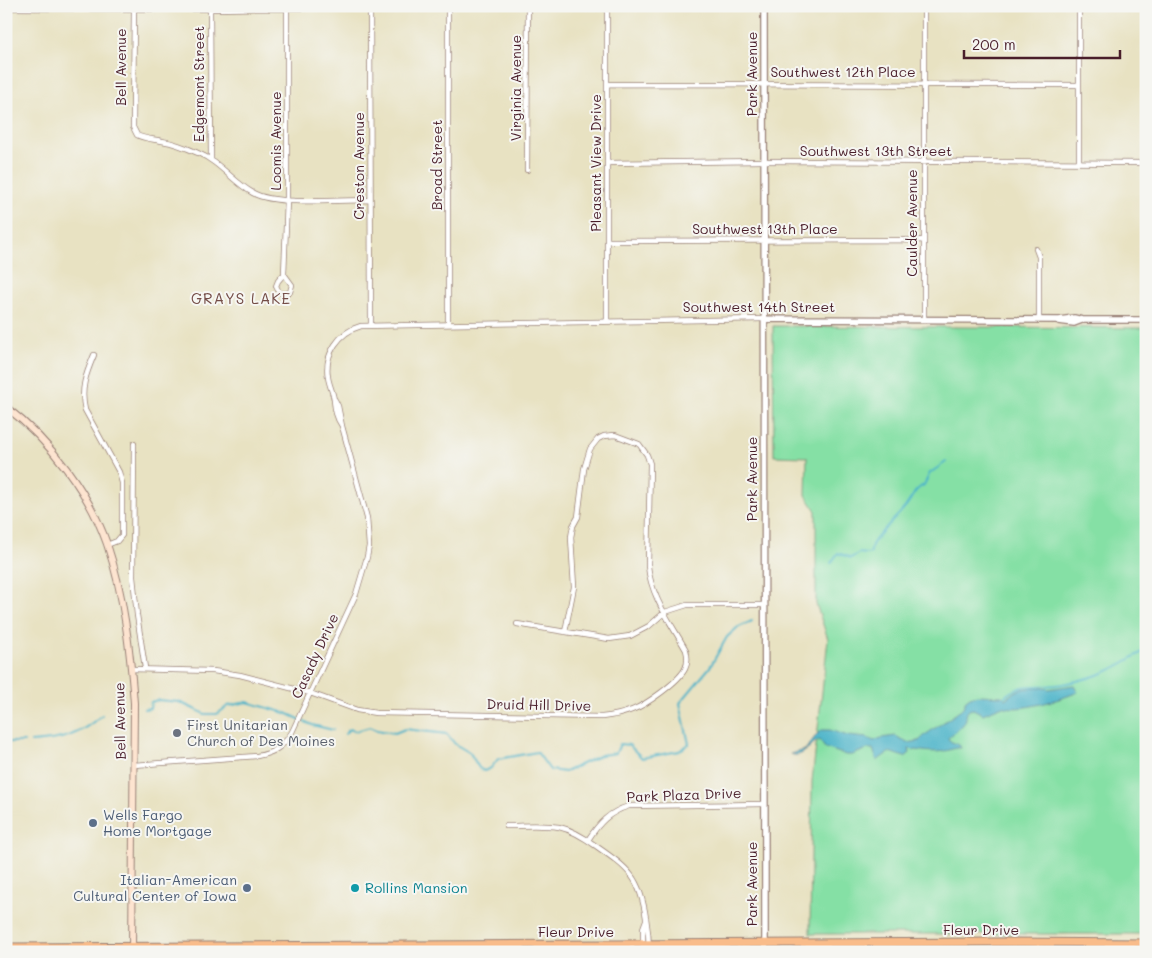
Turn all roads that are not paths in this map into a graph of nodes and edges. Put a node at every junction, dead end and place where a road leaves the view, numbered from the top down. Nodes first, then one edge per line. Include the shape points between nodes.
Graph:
1 (446, 6) edge
2 (528, 6) edge
3 (607, 6) edge
4 (764, 6) edge
5 (924, 6) edge
6 (1079, 6) edge
7 (134, 7) edge
8 (260, 7) edge
9 (355, 7) edge
10 (370, 7) edge
11 (6, 8) edge
12 (210, 8) junction
13 (287, 8) junction
14 (765, 83) junction
15 (607, 84) junction
16 (923, 84) junction
17 (1079, 85) junction
18 (211, 160) junction
19 (765, 162) junction
20 (923, 162) junction
21 (1079, 162) junction
22 (607, 163) junction
23 (1146, 163) edge
24 (527, 170) dead end
25 (287, 200) junction
26 (370, 200) junction
27 (765, 240) junction
28 (923, 240) junction
29 (607, 241) junction
30 (1036, 249) dead end
31 (284, 274) dead end
32 (766, 319) junction
33 (924, 319) junction
34 (1039, 320) junction
35 (1146, 320) edge
36 (607, 321) junction
37 (448, 323) junction
38 (371, 325) junction
39 (94, 355) dead end
40 (6, 407) edge
41 (134, 444) dead end
42 (107, 544) junction
43 (765, 605) junction
44 (665, 612) junction
45 (517, 624) dead end
46 (565, 632) junction
47 (145, 668) junction
48 (131, 669) junction
49 (310, 693) junction
50 (134, 765) junction
51 (765, 804) junction
52 (506, 826) dead end
53 (588, 840) junction
54 (1074, 943) junction
55 (1146, 943) edge
56 (765, 944) junction
57 (6, 947) edge
58 (340, 948) edge
59 (632, 948) edge
60 (646, 948) edge
61 (132, 949) edge
62 (765, 952) edge
63 (1006, 952) edge
64 (1064, 952) edge
65 (1146, 952) edge

1 - 10 street
1 - 37 street, Broad Street
2 - 24 street, Virginia Avenue
3 - 15 street, Pleasant View Drive
4 - 14 street, Park Avenue
5 - 16 street, Caulder Avenue
6 - 17 street
7 - 11 street
7 - 12 street
7 - 18 street, Bell Avenue via 135,132 139,136 182,146
8 - 12 street
8 - 13 street
9 - 10 street
9 - 13 street
10 - 26 street, Creston Avenue
12 - 18 street, Edgemont Street
13 - 25 street, Loomis Avenue
14 - 15 street, Southwest 12th Place
14 - 16 street, Southwest 12th Place
14 - 19 street, Park Avenue
15 - 22 street, Pleasant View Drive
16 - 17 street, Southwest 12th Place
16 - 20 street, Caulder Avenue
17 - 21 street
18 - 25 street via 254,194 273,200
19 - 20 street, Southwest 13th Street
19 - 22 street, Southwest 13th Street
19 - 27 street, Park Avenue
20 - 21 street, Southwest 13th Street
20 - 28 street, Caulder Avenue
21 - 23 street, Southwest 13th Street
22 - 29 street, Pleasant View Drive
25 - 26 street
25 - 31 street, Loomis Avenue
26 - 38 street, Creston Avenue
27 - 28 street, Southwest 13th Place
27 - 29 street, Southwest 13th Place
27 - 32 street, Park Avenue
28 - 33 street, Caulder Avenue
29 - 36 street, Pleasant View Drive
30 - 34 street via 1039,257
32 - 33 street, Southwest 14th Street
32 - 36 street, Southwest 14th Street
32 - 43 street, Park Avenue
33 - 34 street, Southwest 14th Street
34 - 35 street, Southwest 14th Street
36 - 37 street, Southwest 14th Street
37 - 38 street, Southwest 14th Street
38 - 49 street, Casady Drive via 352,329 339,339 328,361 334,399 368,520 369,546 358,588
39 - 42 street via 85,379 85,410 122,483 122,535
40 - 42 main road via 21,418 62,463 89,504
41 - 47 street via 133,577
42 - 48 main road via 118,582
43 - 44 street via 686,605
43 - 51 street, Park Avenue
44 - 46 street via 643,630 623,638 602,639
44 - 46 street, Druid Hill Drive via 649,579 650,464 639,444 609,435 598,439 590,449 584,469 578,517 571,537 574,587
44 - 49 street, Druid Hill Drive via 686,650 686,667 651,700 612,716 385,714 357,710
45 - 46 street
47 - 48 street, Bell Avenue
47 - 49 street, Druid Hill Drive via 240,674
48 - 50 main road, Bell Avenue
49 - 50 street, Casady Drive via 283,746 270,753
50 - 61 main road, Bell Avenue
51 - 53 street, Park Plaza Drive via 629,806 605,817
51 - 56 street, Park Avenue
52 - 53 street via 560,827
53 - 60 street via 631,874 642,895 649,927
54 - 55 main road, Fleur Drive
54 - 56 main road, Fleur Drive
54 - 64 street
56 - 60 main road, Fleur Drive
56 - 62 main road, Park Avenue
57 - 61 main road, Fleur Drive
58 - 59 main road, Fleur Drive
58 - 61 main road, Fleur Drive
59 - 60 main road, Fleur Drive
63 - 64 main road, Fleur Drive
64 - 65 main road, Fleur Drive

